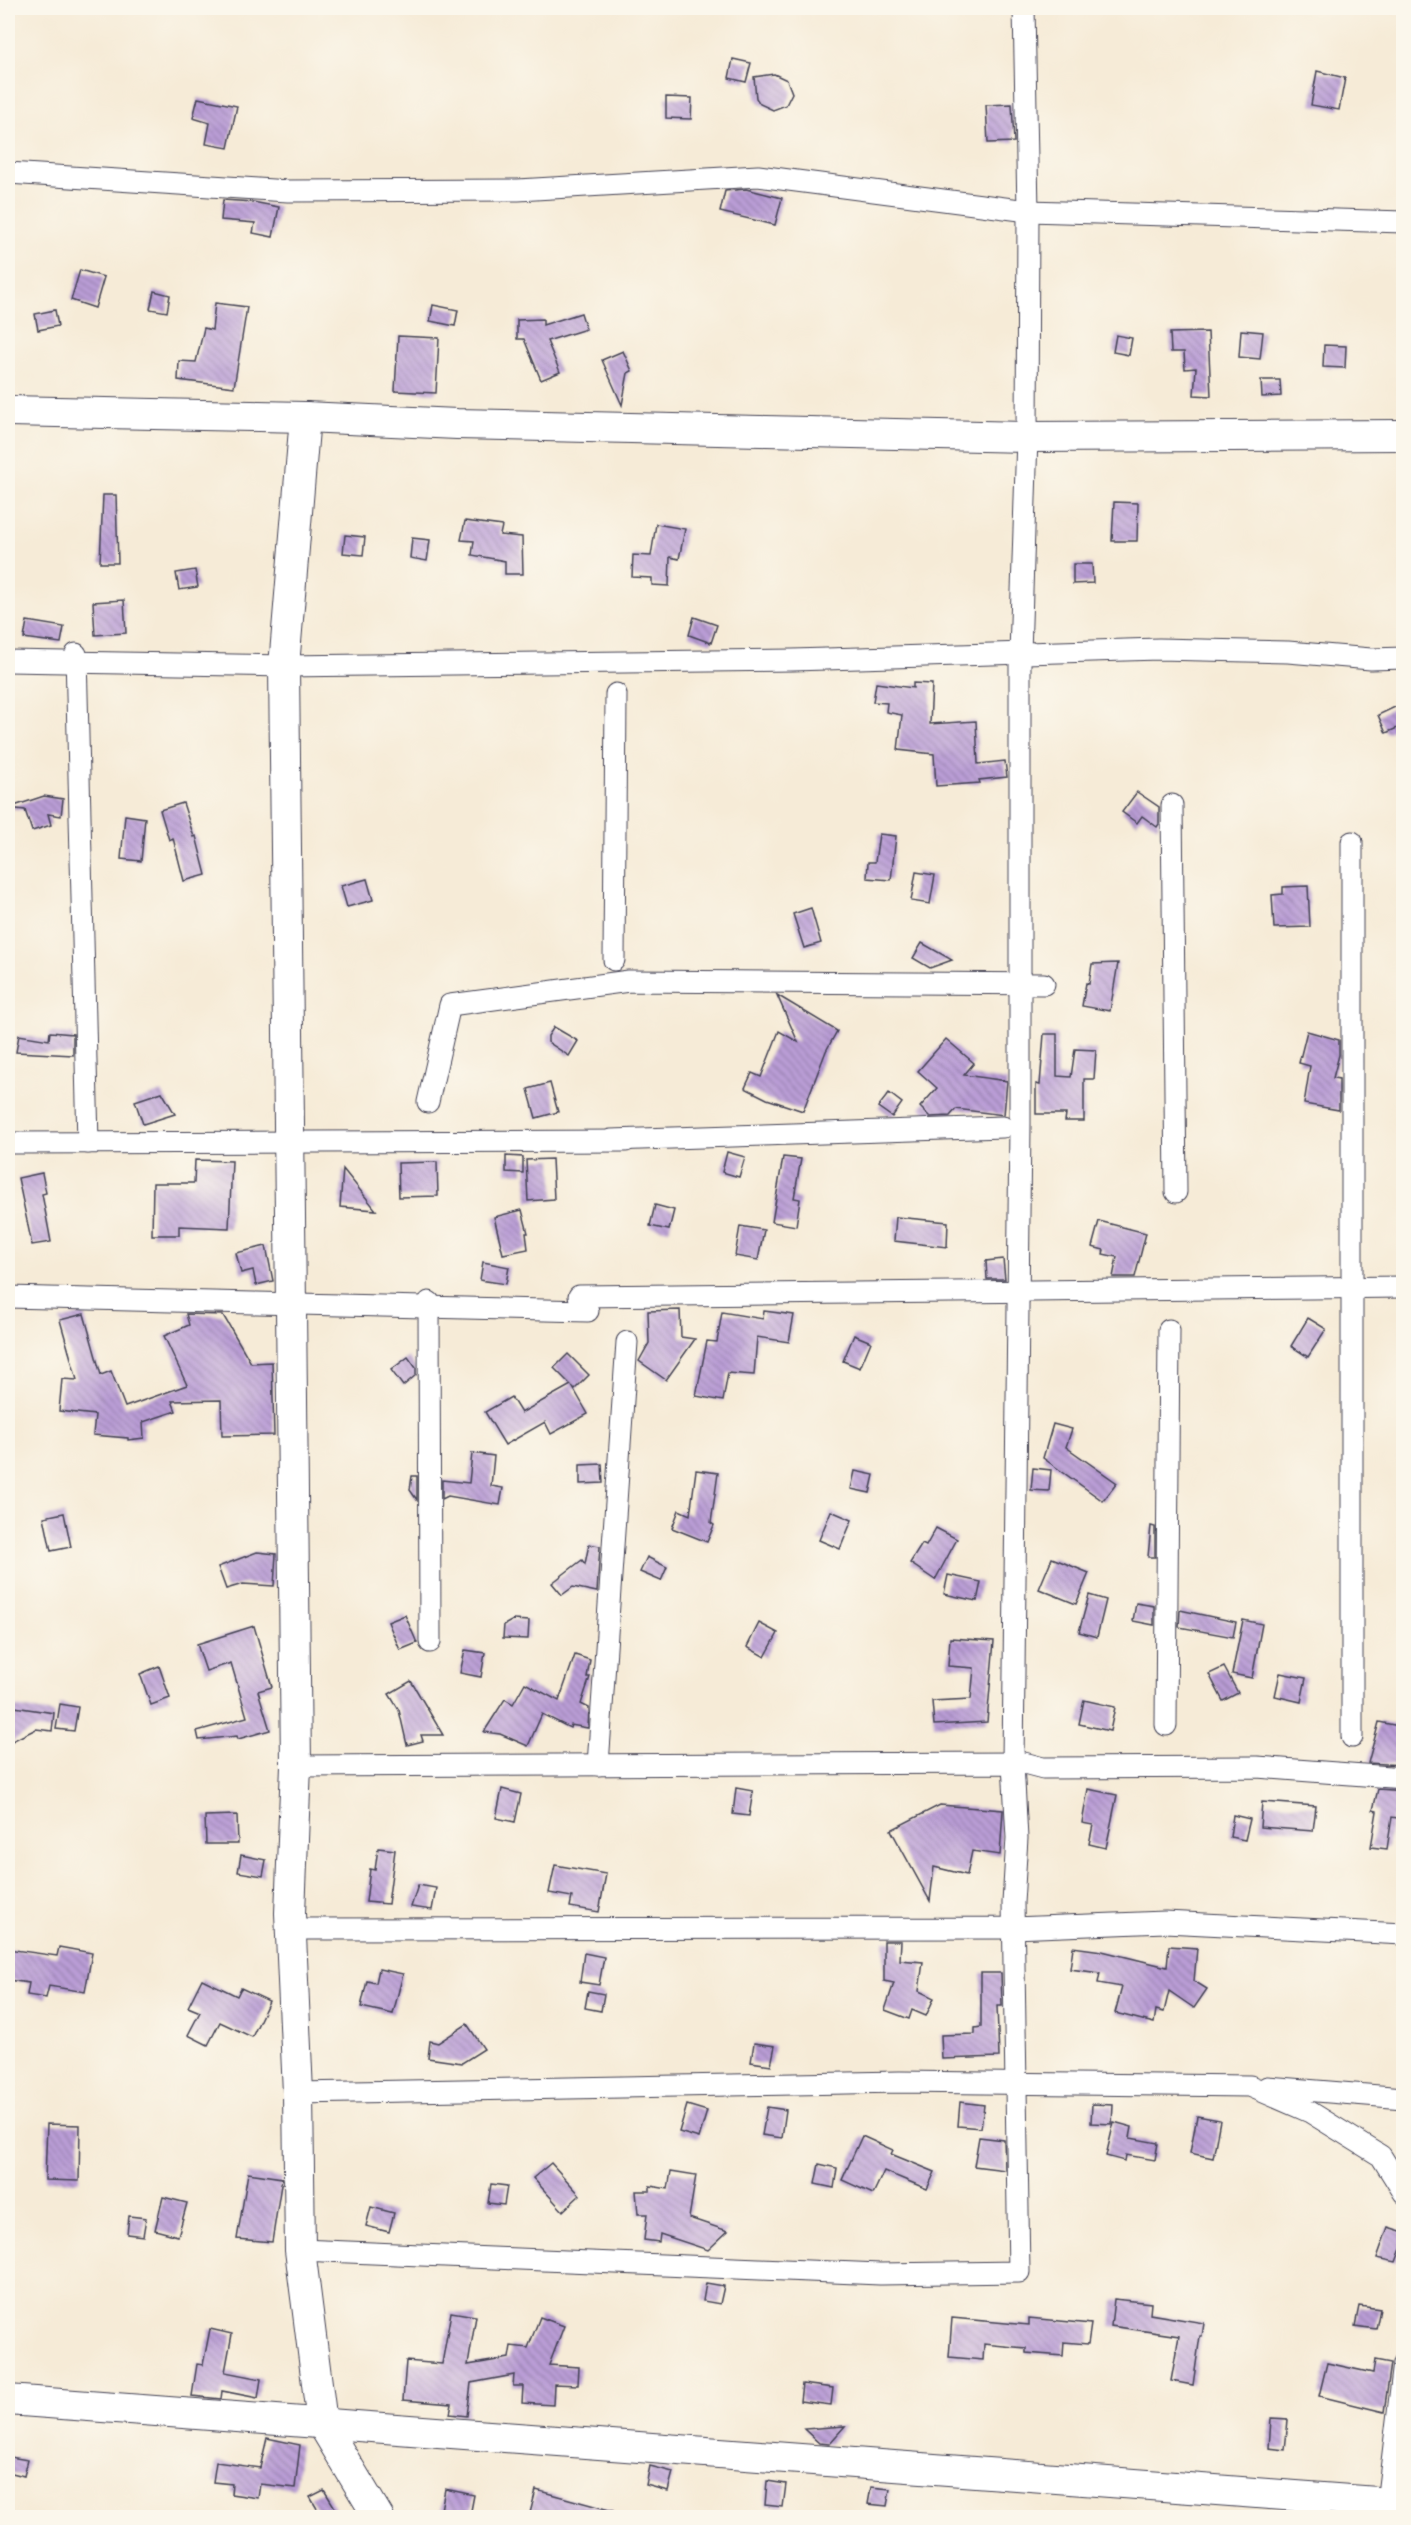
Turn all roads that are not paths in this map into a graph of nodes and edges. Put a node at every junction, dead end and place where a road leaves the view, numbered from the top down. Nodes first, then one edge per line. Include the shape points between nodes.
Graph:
1 (1024, 8) edge
2 (8, 173) edge
3 (1028, 211) junction
4 (1404, 222) edge
5 (8, 411) edge
6 (305, 417) junction
7 (1404, 435) edge
8 (1027, 437) junction
9 (1020, 653) junction
10 (76, 654) dead end
11 (1404, 658) edge
12 (8, 661) edge
13 (284, 666) junction
14 (616, 694) dead end
15 (1172, 805) dead end
16 (1352, 842) dead end
17 (614, 960) dead end
18 (1044, 984) dead end
19 (428, 1102) dead end
20 (1003, 1127) dead end
21 (604, 1141) junction
22 (626, 1141) dead end
23 (8, 1143) edge
24 (88, 1143) junction
25 (1176, 1192) dead end
26 (1404, 1287) edge
27 (8, 1297) edge
28 (429, 1302) dead end
29 (1169, 1330) dead end
30 (627, 1342) dead end
31 (430, 1642) dead end
32 (1166, 1725) dead end
33 (1352, 1737) dead end
34 (1013, 1763) junction
35 (598, 1765) junction
36 (296, 1766) junction
37 (1404, 1778) edge
38 (1013, 1928) junction
39 (290, 1929) junction
40 (1404, 1934) edge
41 (1016, 2085) junction
42 (1250, 2086) junction
43 (298, 2094) junction
44 (1404, 2098) edge
45 (1404, 2193) edge
46 (300, 2250) junction
47 (1404, 2363) edge
48 (8, 2400) edge
49 (322, 2423) junction
50 (1398, 2507) edge
51 (380, 2517) edge

1 - 3 street
2 - 3 street via 288,191 518,190 758,176
3 - 4 street
3 - 8 street
5 - 6 street
6 - 8 street
6 - 13 street
7 - 8 street
8 - 9 street
9 - 11 street via 1159,649
9 - 13 street
9 - 34 street
10 - 24 street
12 - 13 street
13 - 36 street
14 - 17 street
15 - 25 street
16 - 33 street
18 - 19 street via 629,981 450,1005
20 - 21 street
21 - 22 street
21 - 24 street
23 - 24 street
26 - 27 street via 584,1303
28 - 31 street
29 - 32 street
30 - 35 street
34 - 35 street
34 - 37 street via 1043,1768 1257,1767
34 - 38 street via 1017,1838
35 - 36 street
36 - 39 street
38 - 39 street
38 - 40 street via 1165,1922
38 - 41 street
39 - 43 street
41 - 42 street
41 - 43 street via 900,2082
41 - 46 street via 1019,2272 880,2274
42 - 44 street
42 - 45 street via 1310,2112 1381,2156
43 - 46 street
46 - 49 street
47 - 50 street
48 - 49 street
49 - 50 street
49 - 51 street

